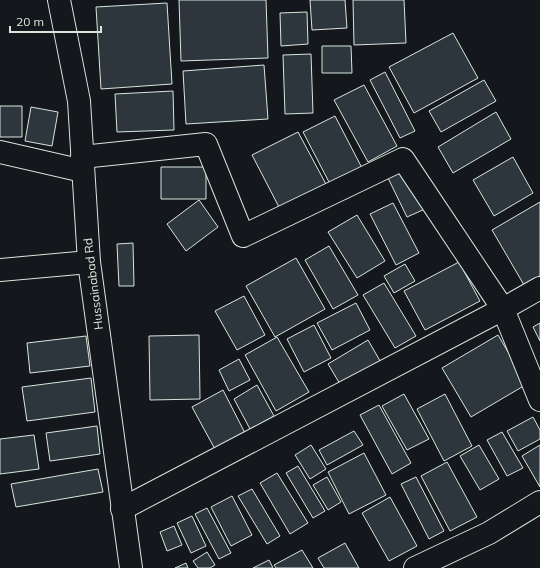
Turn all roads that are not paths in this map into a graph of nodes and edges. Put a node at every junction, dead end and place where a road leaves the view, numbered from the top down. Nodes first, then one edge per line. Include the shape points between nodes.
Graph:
1 (59, 0) edge
2 (0, 152) edge
3 (83, 164) junction
4 (89, 262) junction
5 (0, 270) edge
6 (540, 288) edge
7 (503, 309) junction
8 (540, 400) edge
9 (540, 502) edge
10 (122, 509) junction
11 (130, 568) edge
12 (415, 568) edge

1 - 3 street, Hussainabad Rd via 79,101
2 - 3 street
3 - 4 street, Hussainabad Rd
3 - 7 street via 206,144 243,236 403,159
4 - 5 street
4 - 10 street, Hussainabad Rd
6 - 7 street
7 - 8 street
7 - 10 street
9 - 12 street via 489,534
10 - 11 street, Hussainabad Rd

